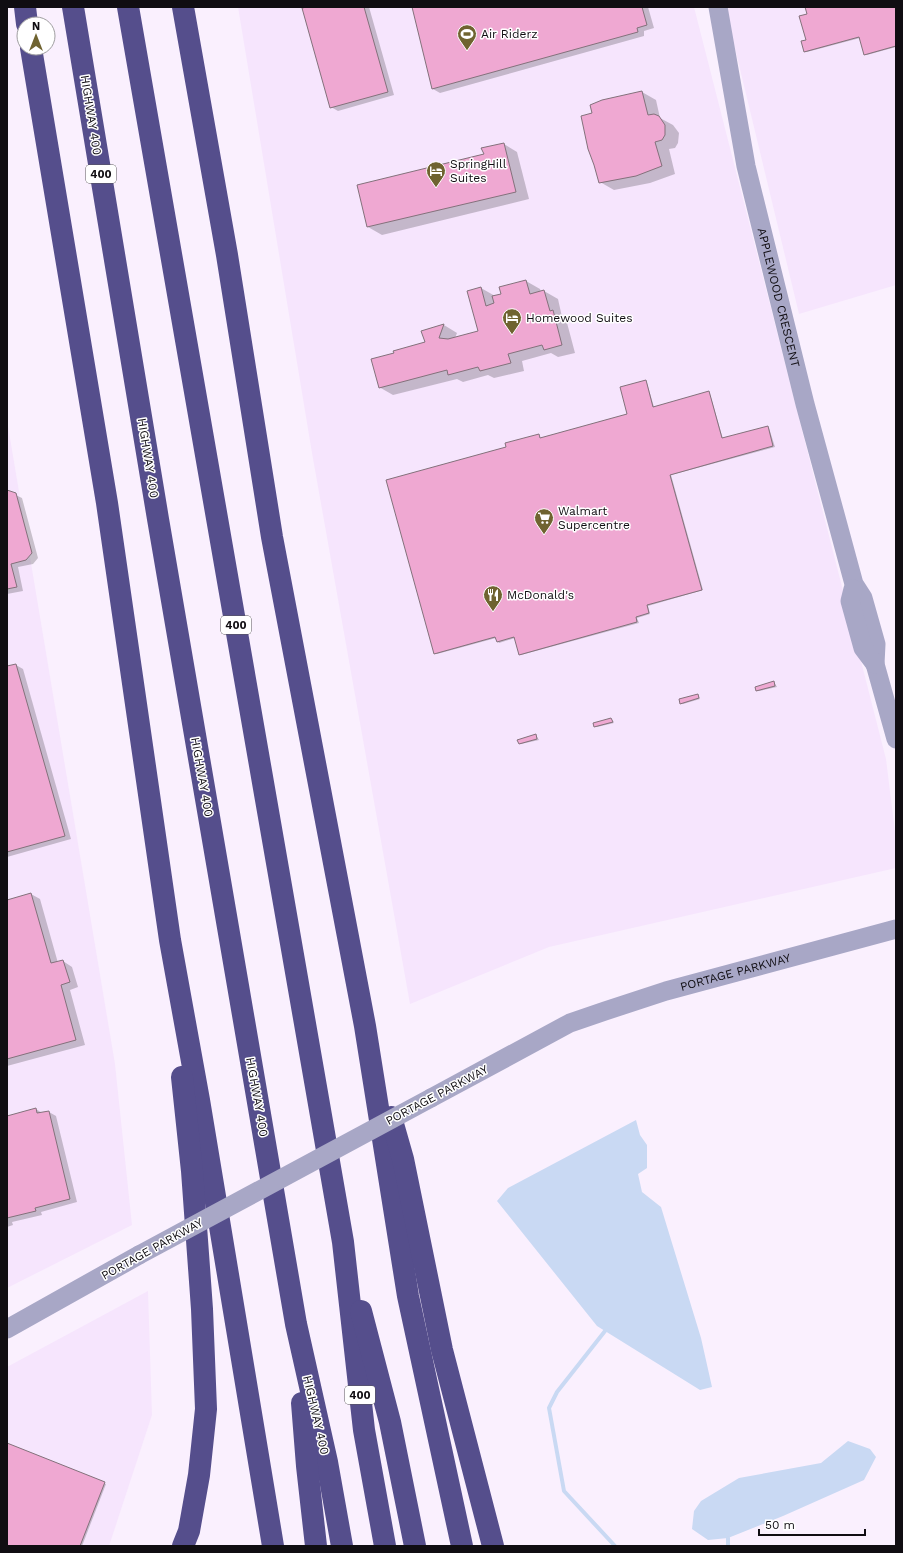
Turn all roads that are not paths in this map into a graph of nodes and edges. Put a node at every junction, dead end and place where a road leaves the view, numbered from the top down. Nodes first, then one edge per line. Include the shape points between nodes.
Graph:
1 (73, 7) edge
2 (128, 7) edge
3 (182, 7) edge
4 (718, 7) edge
5 (32, 56) edge
6 (896, 739) edge
7 (896, 929) edge
8 (170, 940) junction
9 (365, 1026) junction
10 (343, 1242) junction
11 (296, 1324) junction
12 (7, 1329) edge
13 (183, 1546) edge
14 (273, 1546) edge
15 (316, 1546) edge
16 (342, 1546) edge
17 (385, 1546) edge
18 (415, 1546) edge
19 (462, 1546) edge
20 (492, 1546) edge

1 - 11 highway, HIGHWAY 400 / 400 via 159,527
2 - 10 highway, 400
3 - 9 highway via 227,255 272,537
4 - 6 street, APPLEWOOD CRESCENT via 746,166 805,404 854,584 863,598 876,644 875,664
5 - 8 highway via 106,496
7 - 12 street, PORTAGE PARKWAY, bridge via 666,991 570,1023
8 - 13 highway via 193,1186 206,1409 200,1475 189,1531
8 - 14 highway via 200,1100
9 - 19 highway via 408,1296
9 - 20 highway via 403,1159 442,1350
10 - 17 highway, 400 via 363,1423
10 - 18 highway via 381,1384
11 - 15 highway
11 - 16 highway, HIGHWAY 400 / 400 via 327,1462

